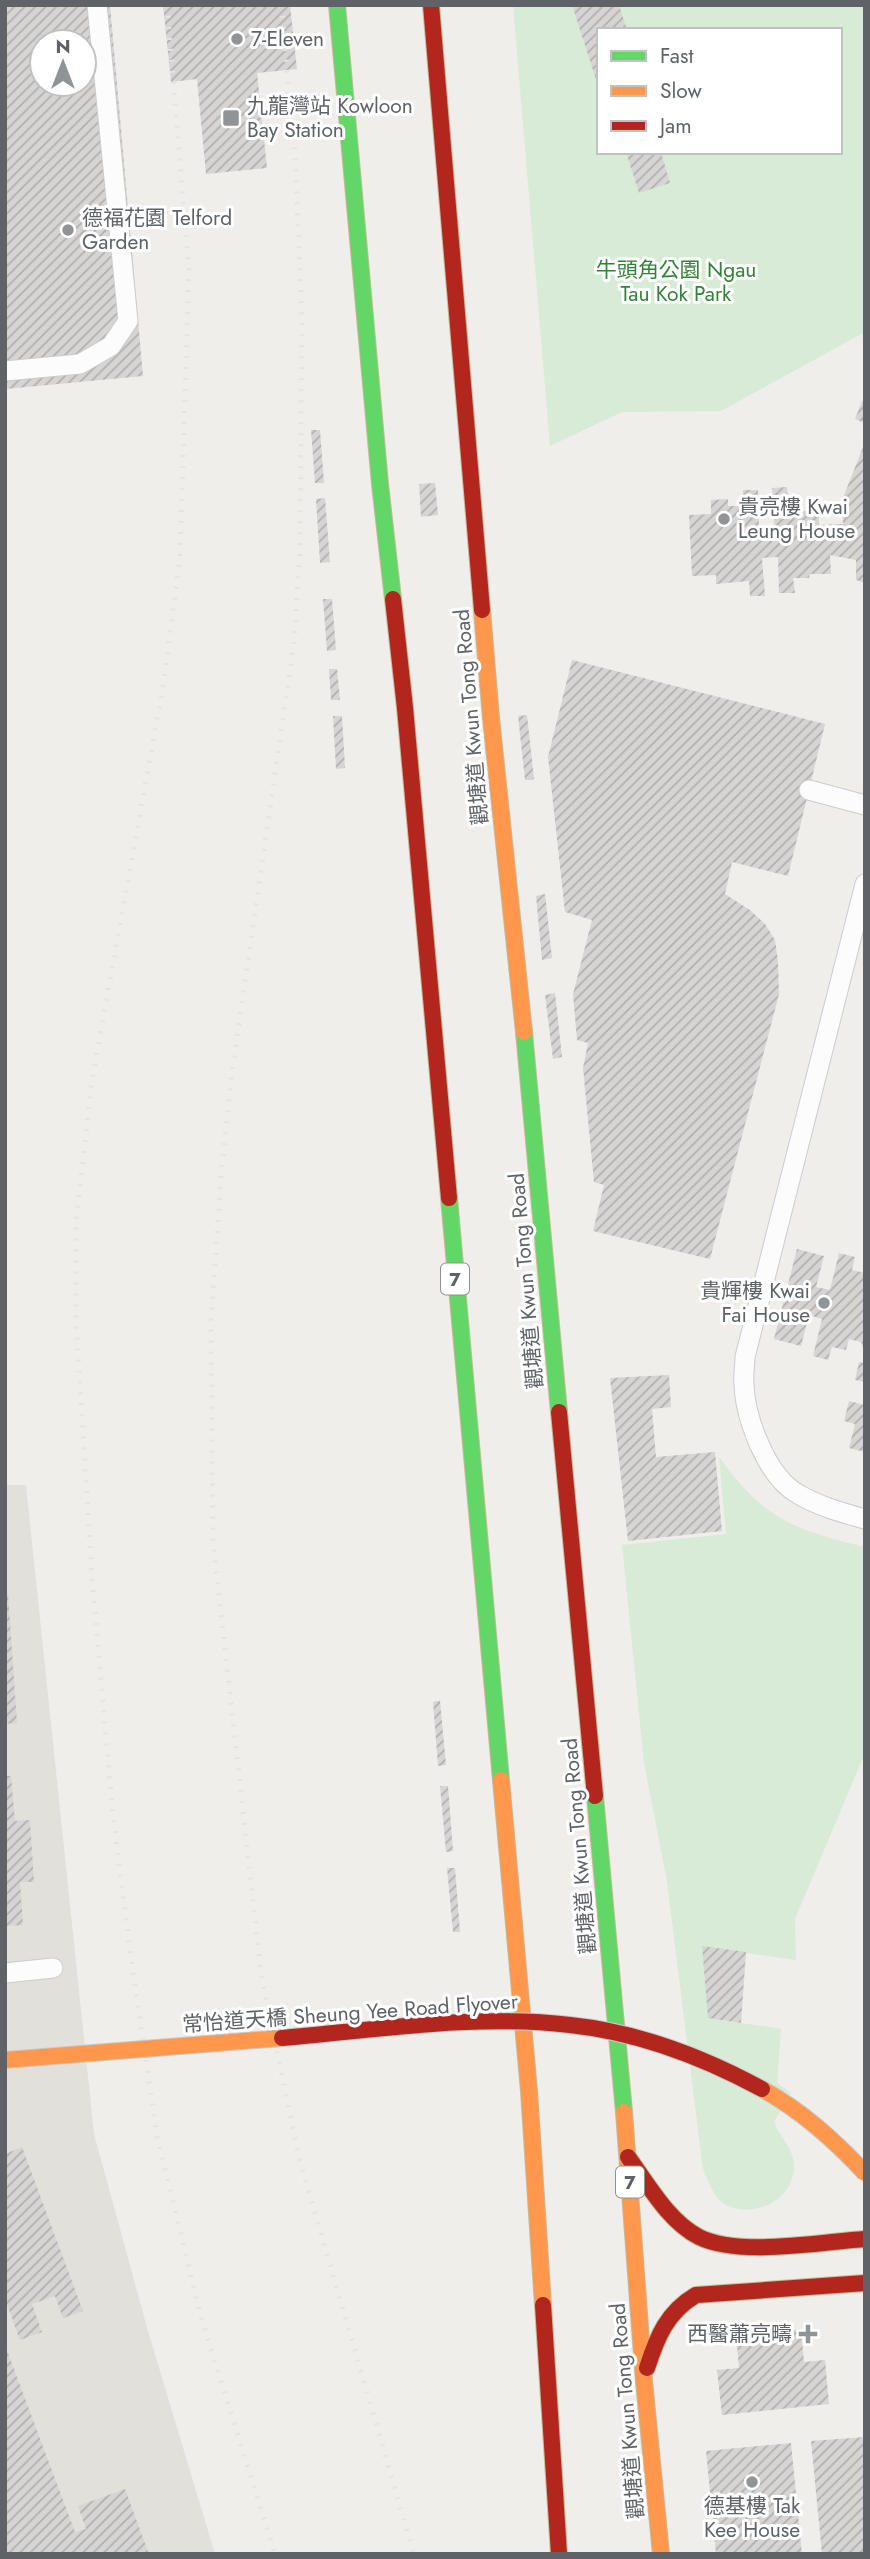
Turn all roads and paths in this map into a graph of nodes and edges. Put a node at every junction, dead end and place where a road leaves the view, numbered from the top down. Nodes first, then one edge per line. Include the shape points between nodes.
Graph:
1 (97, 5) edge
2 (337, 5) edge
3 (431, 5) edge
4 (5, 371) edge
5 (809, 790) dead end
6 (865, 805) edge
7 (865, 884) edge
8 (865, 1519) edge
9 (53, 1968) dead end
10 (5, 1973) edge
11 (5, 2060) edge
12 (628, 2157) junction
13 (865, 2173) edge
14 (865, 2239) edge
15 (865, 2283) edge
16 (643, 2381) junction
17 (559, 2554) edge
18 (661, 2554) edge

1 - 4 lane via 128,321 111,346 80,364
2 - 17 main road, 7 via 529,2091
3 - 12 main road, 觀塘道 Kwun Tong Road / 7 via 491,718
5 - 6 lane
7 - 8 lane via 745,1357 744,1384 753,1430 781,1479 796,1494
9 - 10 lane
11 - 13 main road, 常怡道天橋 Sheung Yee Road Flyover, bridge via 474,2022 585,2027 691,2054 739,2076 780,2098 821,2129
12 - 14 main road via 665,2207 700,2238 741,2247
12 - 16 main road, 觀塘道 Kwun Tong Road / 7
15 - 16 main road via 696,2295 668,2315
16 - 18 main road, 觀塘道 Kwun Tong Road / 7

